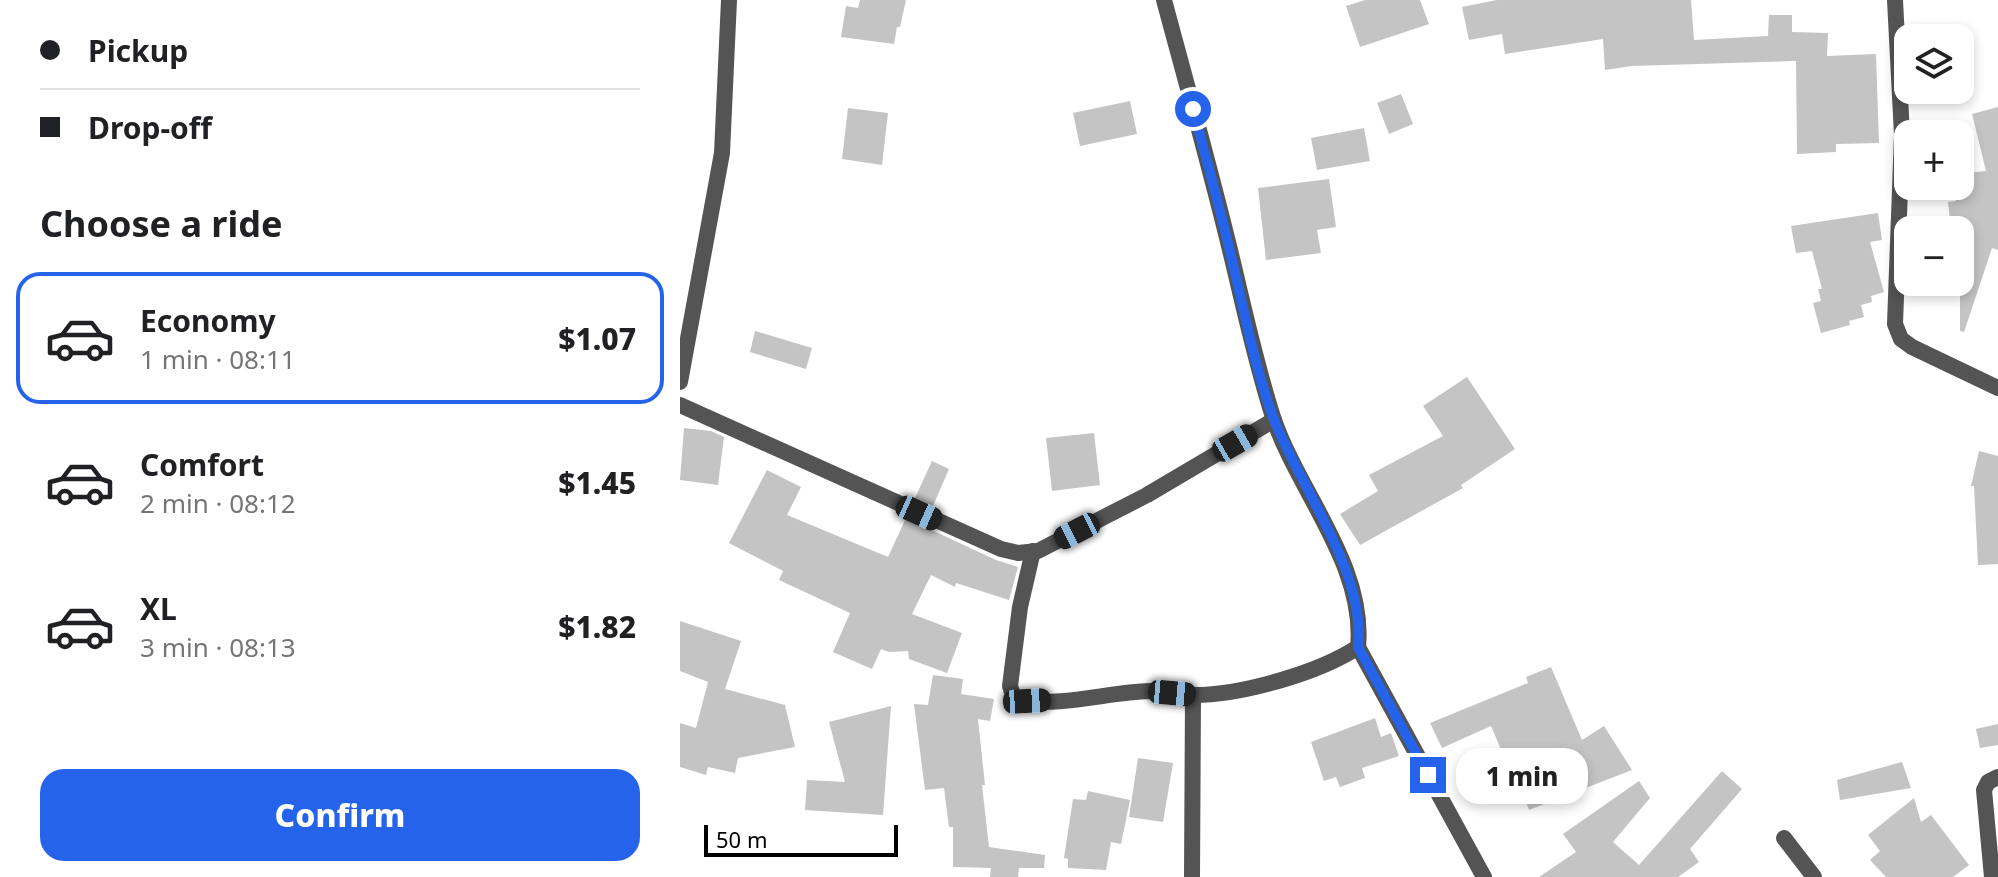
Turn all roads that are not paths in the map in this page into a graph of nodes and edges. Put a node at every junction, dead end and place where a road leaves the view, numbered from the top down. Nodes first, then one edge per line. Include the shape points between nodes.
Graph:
1 (729, 0) edge
2 (1164, 0) edge
3 (1895, 0) edge
4 (680, 382) edge
5 (1998, 388) edge
6 (680, 405) edge
7 (1274, 420) junction
8 (1033, 551) junction
9 (1358, 647) junction
10 (1193, 695) junction
11 (1998, 777) edge
12 (1784, 838) dead end
13 (1192, 877) edge
14 (1484, 877) edge
15 (1814, 877) edge
16 (1992, 877) edge

1 - 4 street via 722,153
2 - 7 street
3 - 5 street via 1902,135 1895,324 1901,339 1912,347
6 - 8 street via 1001,549
7 - 8 street via 1147,495
7 - 9 street via 1334,541 1357,606
8 - 10 street via 1020,607 1010,686 1014,698 1151,691
9 - 10 street via 1337,661 1233,693
9 - 14 street
10 - 13 street
11 - 16 street via 1984,790
12 - 15 street

